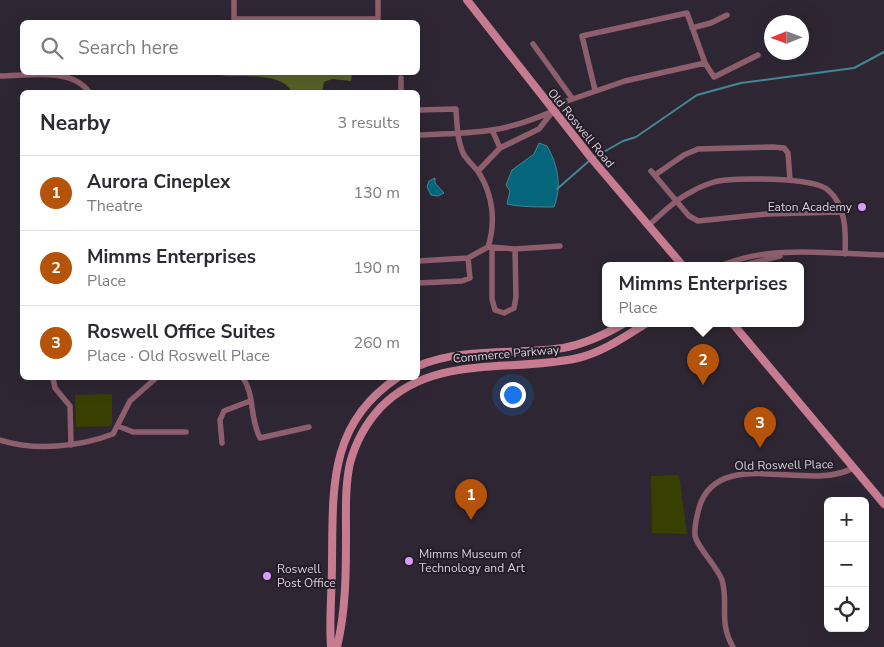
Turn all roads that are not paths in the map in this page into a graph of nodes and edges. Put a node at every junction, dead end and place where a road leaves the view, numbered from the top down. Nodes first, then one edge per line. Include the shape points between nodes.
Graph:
1 (234, 0) edge
2 (378, 0) edge
3 (467, 0) edge
4 (727, 15) dead end
5 (234, 20) edge
6 (378, 20) edge
7 (692, 28) junction
8 (533, 44) dead end
9 (758, 55) dead end
10 (705, 63) junction
11 (0, 76) edge
12 (401, 78) dead end
13 (87, 90) edge
14 (401, 90) edge
15 (595, 90) junction
16 (572, 98) junction
17 (420, 110) edge
18 (552, 111) junction
19 (493, 132) junction
20 (458, 134) junction
21 (420, 135) edge
22 (500, 148) junction
23 (478, 171) junction
24 (790, 180) junction
25 (676, 201) junction
26 (842, 212) junction
27 (648, 226) junction
28 (560, 246) dead end
29 (490, 247) junction
30 (515, 249) junction
31 (793, 253) junction
32 (845, 254) junction
33 (884, 255) edge
34 (468, 258) junction
35 (420, 261) edge
36 (680, 262) edge
37 (734, 262) edge
38 (757, 262) edge
39 (420, 283) edge
40 (618, 327) edge
41 (640, 327) edge
42 (736, 327) edge
43 (420, 366) edge
44 (54, 380) edge
45 (154, 380) edge
46 (244, 380) edge
47 (394, 380) edge
48 (250, 401) junction
49 (118, 426) junction
50 (309, 427) dead end
51 (186, 432) dead end
52 (0, 440) edge
53 (222, 443) dead end
54 (71, 445) junction
55 (853, 468) junction
56 (884, 504) edge
57 (331, 647) edge
58 (337, 647) edge
59 (732, 647) edge

1 - 5 street
2 - 6 street
3 - 18 street, Old Roswell Road
4 - 7 street
7 - 10 street
7 - 15 street via 687,13 582,36
8 - 16 street
9 - 10 street via 714,77
10 - 15 street
11 - 13 street via 69,77
12 - 14 street
15 - 16 street
16 - 18 street
17 - 20 street via 456,109
18 - 19 street
18 - 22 street via 538,129
18 - 27 street, Old Roswell Road
19 - 20 street
19 - 22 street
20 - 21 street
20 - 23 street via 464,154
22 - 23 street
23 - 29 street via 492,202
24 - 25 street via 714,182
24 - 25 street via 788,153 784,148 698,149 653,173
24 - 26 street via 813,182 827,189
25 - 26 street via 698,221 767,214
25 - 27 street
26 - 32 street
27 - 36 street, Old Roswell Road
28 - 30 street
29 - 30 street
29 - 30 street via 492,299 495,310 504,312 514,308 516,297
29 - 34 street
31 - 32 street
31 - 37 street via 753,256
31 - 38 street
32 - 33 street
34 - 35 street
34 - 39 street via 470,278
40 - 43 street, Commerce Parkway via 592,340 564,347 459,356
41 - 58 street, Commerce Parkway via 581,357 461,368 433,374 407,387 377,411 357,442 348,475 345,583
42 - 55 street
44 - 54 street via 55,388 70,406
45 - 49 street via 130,401
46 - 48 street
47 - 57 street via 359,413 345,436 337,460 333,498
48 - 50 street via 251,416 260,438
48 - 53 street via 224,411 220,420
49 - 51 street via 133,432
49 - 54 street via 113,434
52 - 54 street via 30,446
55 - 56 street
55 - 59 street, Old Roswell Place via 832,475 734,475 717,481 705,494 695,535 722,580 723,622

